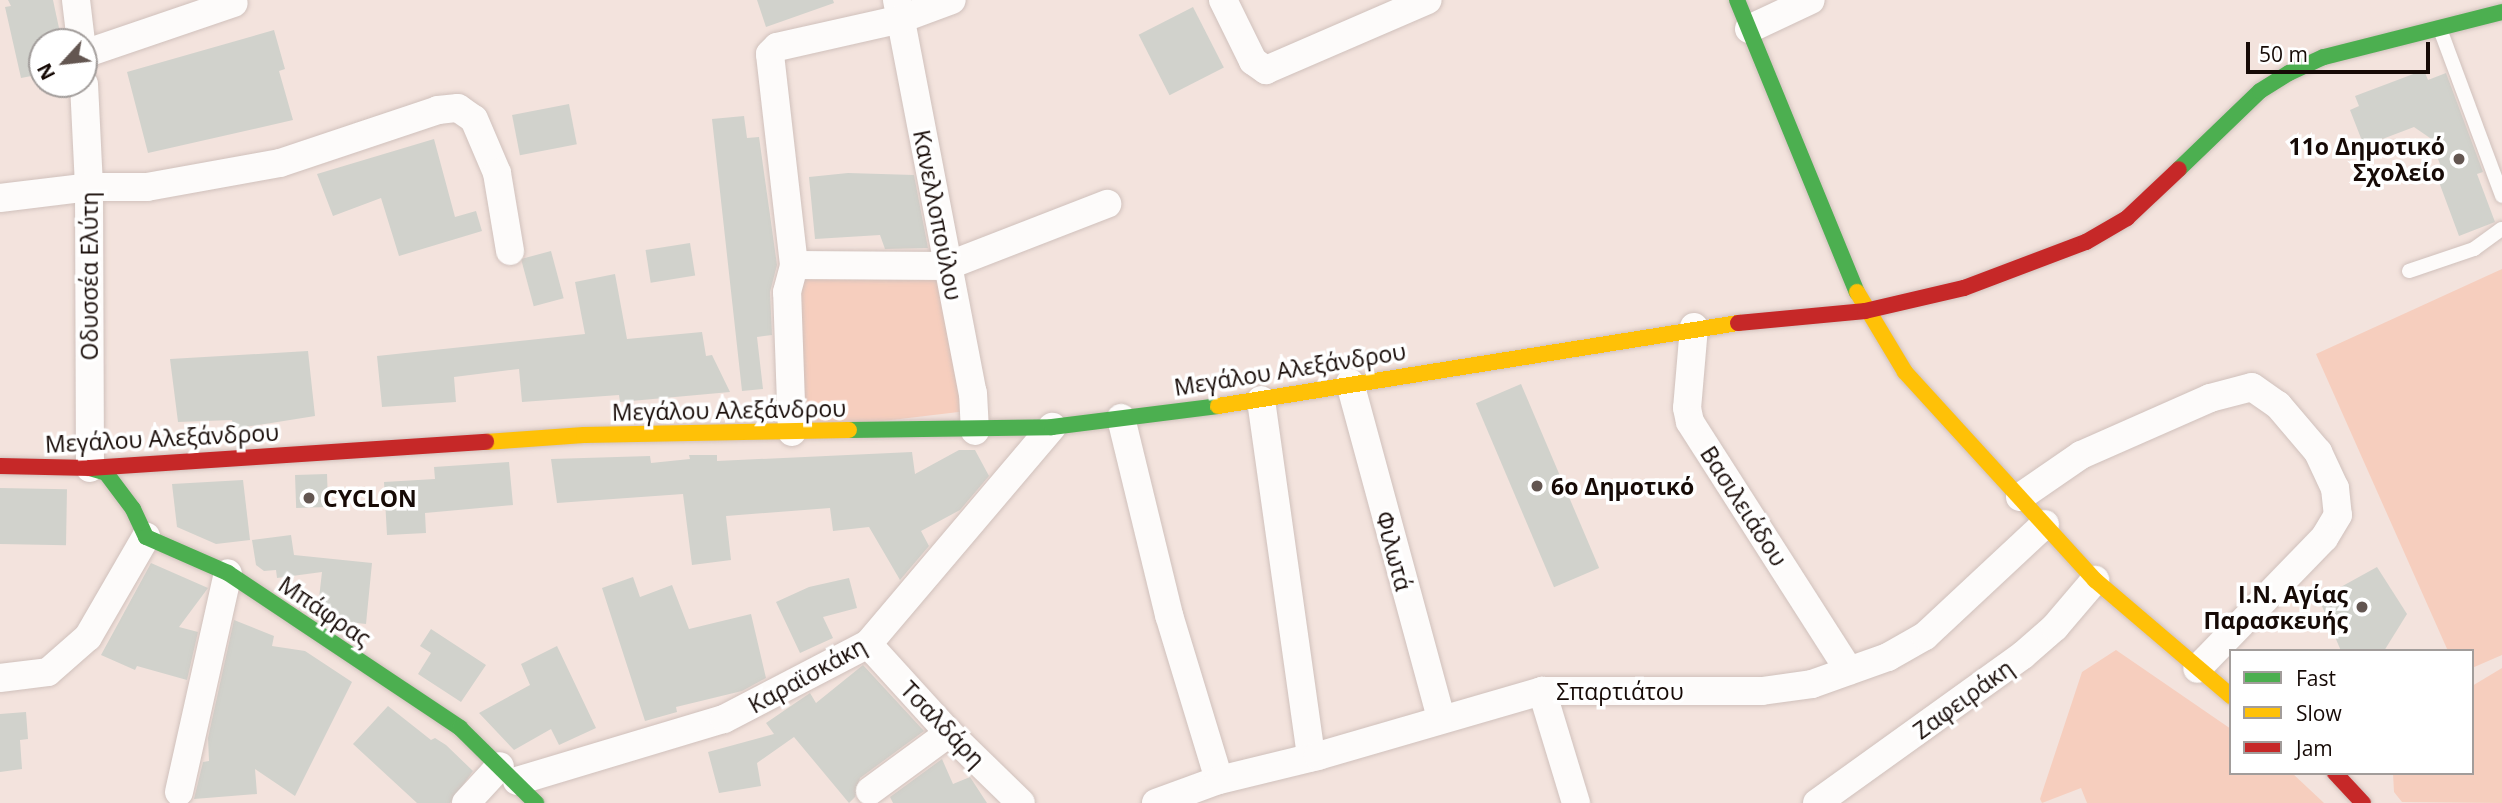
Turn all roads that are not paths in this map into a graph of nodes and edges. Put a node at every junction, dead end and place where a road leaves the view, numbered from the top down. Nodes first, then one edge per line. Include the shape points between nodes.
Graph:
1 (75, 0) edge
2 (952, 0) edge
3 (1223, 0) edge
4 (1428, 0) edge
5 (1737, 0) edge
6 (1811, 0) edge
7 (234, 3) dead end
8 (899, 9) edge
9 (2502, 12) edge
10 (79, 28) edge
11 (2439, 28) junction
12 (1749, 29) junction
13 (98, 49) edge
14 (85, 98) edge
15 (89, 187) junction
16 (2502, 195) edge
17 (0, 198) edge
18 (1107, 204) dead end
19 (2502, 229) edge
20 (510, 251) dead end
21 (794, 265) junction
22 (947, 265) junction
23 (2409, 271) dead end
24 (1865, 311) junction
25 (1694, 327) junction
26 (1350, 383) junction
27 (1261, 400) junction
28 (1122, 418) junction
29 (1052, 427) junction
30 (975, 431) junction
31 (792, 432) junction
32 (0, 466) edge
33 (90, 468) junction
34 (2020, 497) junction
35 (2045, 524) junction
36 (146, 537) junction
37 (228, 573) junction
38 (2095, 580) junction
39 (868, 644) junction
40 (2197, 669) junction
41 (1849, 671) junction
42 (0, 678) edge
43 (1542, 691) junction
44 (2229, 694) edge
45 (1441, 718) junction
46 (949, 733) junction
47 (1311, 758) junction
48 (509, 774) junction
49 (2337, 775) edge
50 (1219, 780) junction
51 (870, 790) dead end
52 (179, 792) dead end
53 (466, 803) edge
54 (536, 803) edge
55 (1021, 803) edge
56 (1156, 803) edge
57 (1576, 803) edge
58 (1817, 803) edge
59 (2363, 803) edge

1 - 10 street
2 - 8 street
3 - 4 street via 1253,61 1266,70
5 - 12 main road
6 - 12 street
7 - 13 street
8 - 21 street via 777,47 770,54
8 - 22 street, Κανελλοπούλου
9 - 11 main road, Μεγάλου Αλεξάνδρου
11 - 16 lane
11 - 24 main road, Μεγάλου Αλεξάνδρου via 2324,57 2259,91 2127,218 2086,242 1964,288
12 - 24 main road
14 - 15 street, Οδυσσέα Ελύτη
15 - 17 street
15 - 20 street via 147,187 280,163 438,110 458,108 474,119 497,173
15 - 33 street, Οδυσσέα Ελύτη
18 - 22 street
19 - 23 lane via 2474,249
21 - 22 street
21 - 31 street via 786,292
22 - 30 street, Κανελλοπούλου via 973,393
24 - 25 main road, Μεγάλου Αλεξάνδρου
24 - 34 main road via 1905,372
25 - 26 main road, Μεγάλου Αλεξάνδρου
25 - 41 street, Βασιλειάδου via 1686,408 1690,422
26 - 27 main road, Μεγάλου Αλεξάνδρου
26 - 45 street, Φιλωτά
27 - 28 main road, Μεγάλου Αλεξάνδρου
27 - 47 street
28 - 29 main road, Μεγάλου Αλεξάνδρου
28 - 50 street via 1169,615
29 - 30 main road, Μεγάλου Αλεξάνδρου
29 - 39 street, Καραϊσκάκη
30 - 31 main road, Μεγάλου Αλεξάνδρου
31 - 33 main road, Μεγάλου Αλεξάνδρου via 469,440
32 - 33 main road, Μεγάλου Αλεξάνδρου
33 - 36 main road via 106,473 133,509
34 - 35 main road
34 - 40 street via 2081,455 2210,398 2252,387 2278,404 2318,452 2337,495 2338,515 2324,538
35 - 38 main road
35 - 41 street, Σπαρτιάτου via 1925,636
36 - 37 main road, Μπάφρας
36 - 42 street via 88,638 48,671
37 - 48 main road, Μπάφρας via 460,728
37 - 52 street
38 - 40 main road
38 - 58 street, Ζαφειράκη via 2055,627 2023,655
39 - 46 street, Τσαλδάρη
39 - 48 street, Καραϊσκάκη via 724,719
40 - 44 main road
41 - 43 street, Σπαρτιάτου via 1812,684 1762,691
43 - 45 street, Σπαρτιάτου
43 - 57 street
45 - 47 street, Σπαρτιάτου
46 - 51 street
46 - 55 street, Τσαλδάρη
47 - 50 street, Σπαρτιάτου
48 - 53 street
48 - 54 main road, Μπάφρας
49 - 59 main road
50 - 56 street, Σπαρτιάτου

